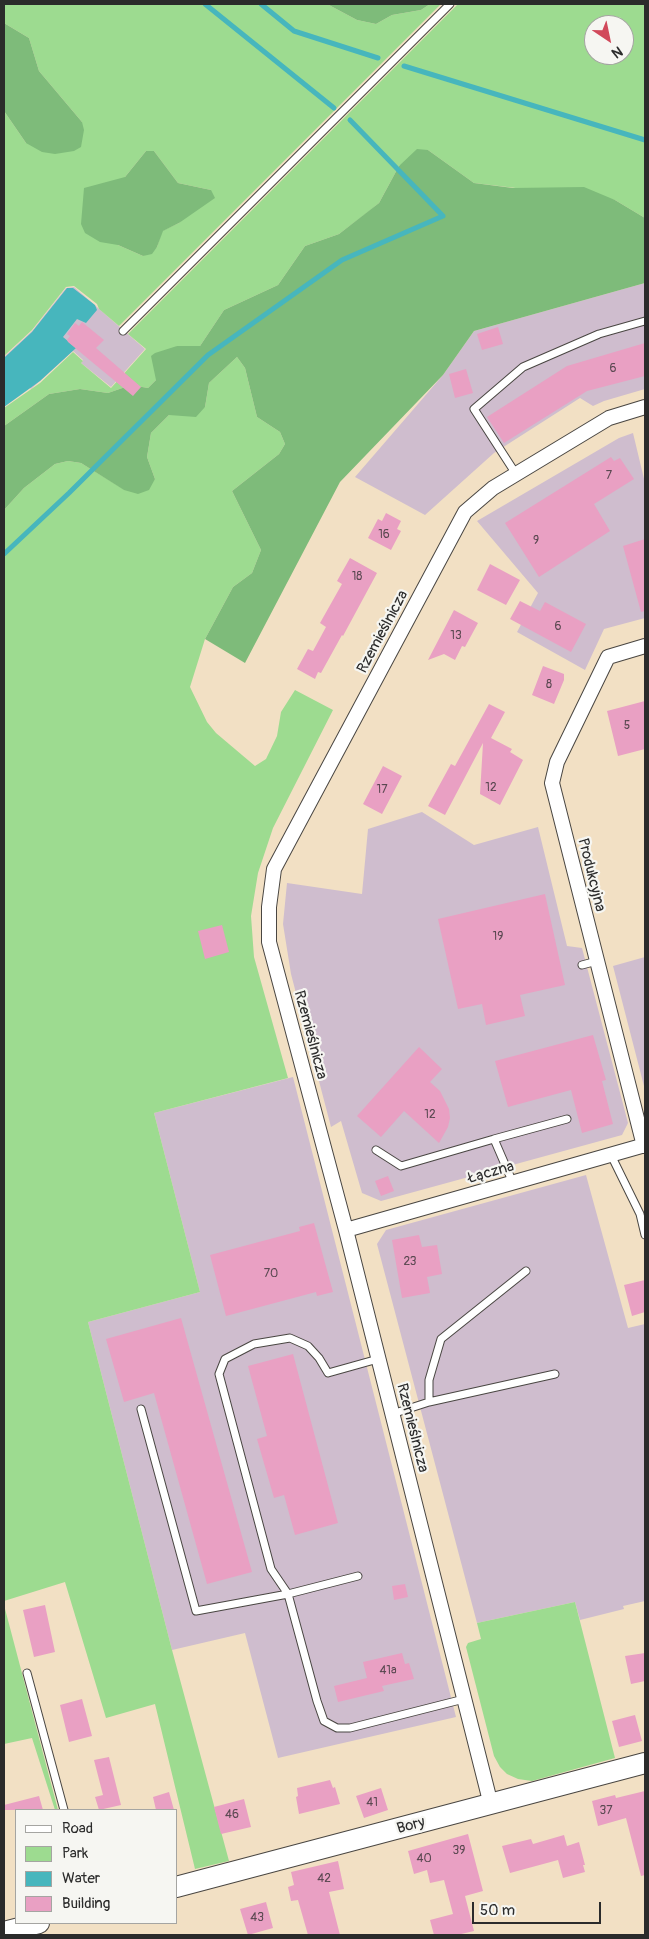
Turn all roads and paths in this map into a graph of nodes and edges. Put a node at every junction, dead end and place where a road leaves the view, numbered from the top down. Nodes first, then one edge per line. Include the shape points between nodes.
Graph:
1 (450, 4) edge
2 (645, 322) edge
3 (123, 331) dead end
4 (645, 407) edge
5 (516, 474) junction
6 (645, 646) edge
7 (597, 961) junction
8 (582, 965) dead end
9 (567, 1119) dead end
10 (494, 1139) junction
11 (645, 1146) edge
12 (376, 1150) dead end
13 (611, 1155) junction
14 (513, 1183) junction
15 (346, 1230) junction
16 (645, 1235) edge
17 (526, 1271) dead end
18 (378, 1360) junction
19 (555, 1374) dead end
20 (429, 1402) junction
21 (141, 1409) dead end
22 (392, 1414) junction
23 (358, 1576) dead end
24 (288, 1594) junction
25 (27, 1673) dead end
26 (464, 1699) junction
27 (645, 1764) edge
28 (491, 1805) junction
29 (64, 1809) edge
30 (178, 1886) edge
31 (36, 1924) edge
32 (4, 1932) edge

1 - 3 lane
2 - 5 lane via 599,334 523,367 474,409
4 - 5 street, Rzemieślnicza via 608,418
5 - 15 street, Rzemieślnicza via 493,488 465,512 274,868 269,942
6 - 7 street, Produkcyjna via 608,656 558,762 552,783
7 - 8 lane
7 - 11 street, Produkcyjna
9 - 10 lane
10 - 12 lane via 401,1166
10 - 14 lane
11 - 13 street, Łączna
13 - 14 street, Łączna
13 - 16 lane via 640,1214
14 - 15 street, Łączna
15 - 18 street, Rzemieślnicza
17 - 20 lane via 441,1339 429,1380
18 - 22 street, Rzemieślnicza
18 - 24 lane via 328,1373 308,1346 290,1338 254,1344 224,1359 219,1374 271,1569
19 - 20 lane
20 - 22 lane
21 - 24 lane via 196,1611
22 - 26 street, Rzemieślnicza
23 - 24 lane
24 - 26 lane via 324,1721 337,1728 350,1728
25 - 29 lane
26 - 28 street, Rzemieślnicza
27 - 28 street, Bory
28 - 30 street, Bory
31 - 32 street

